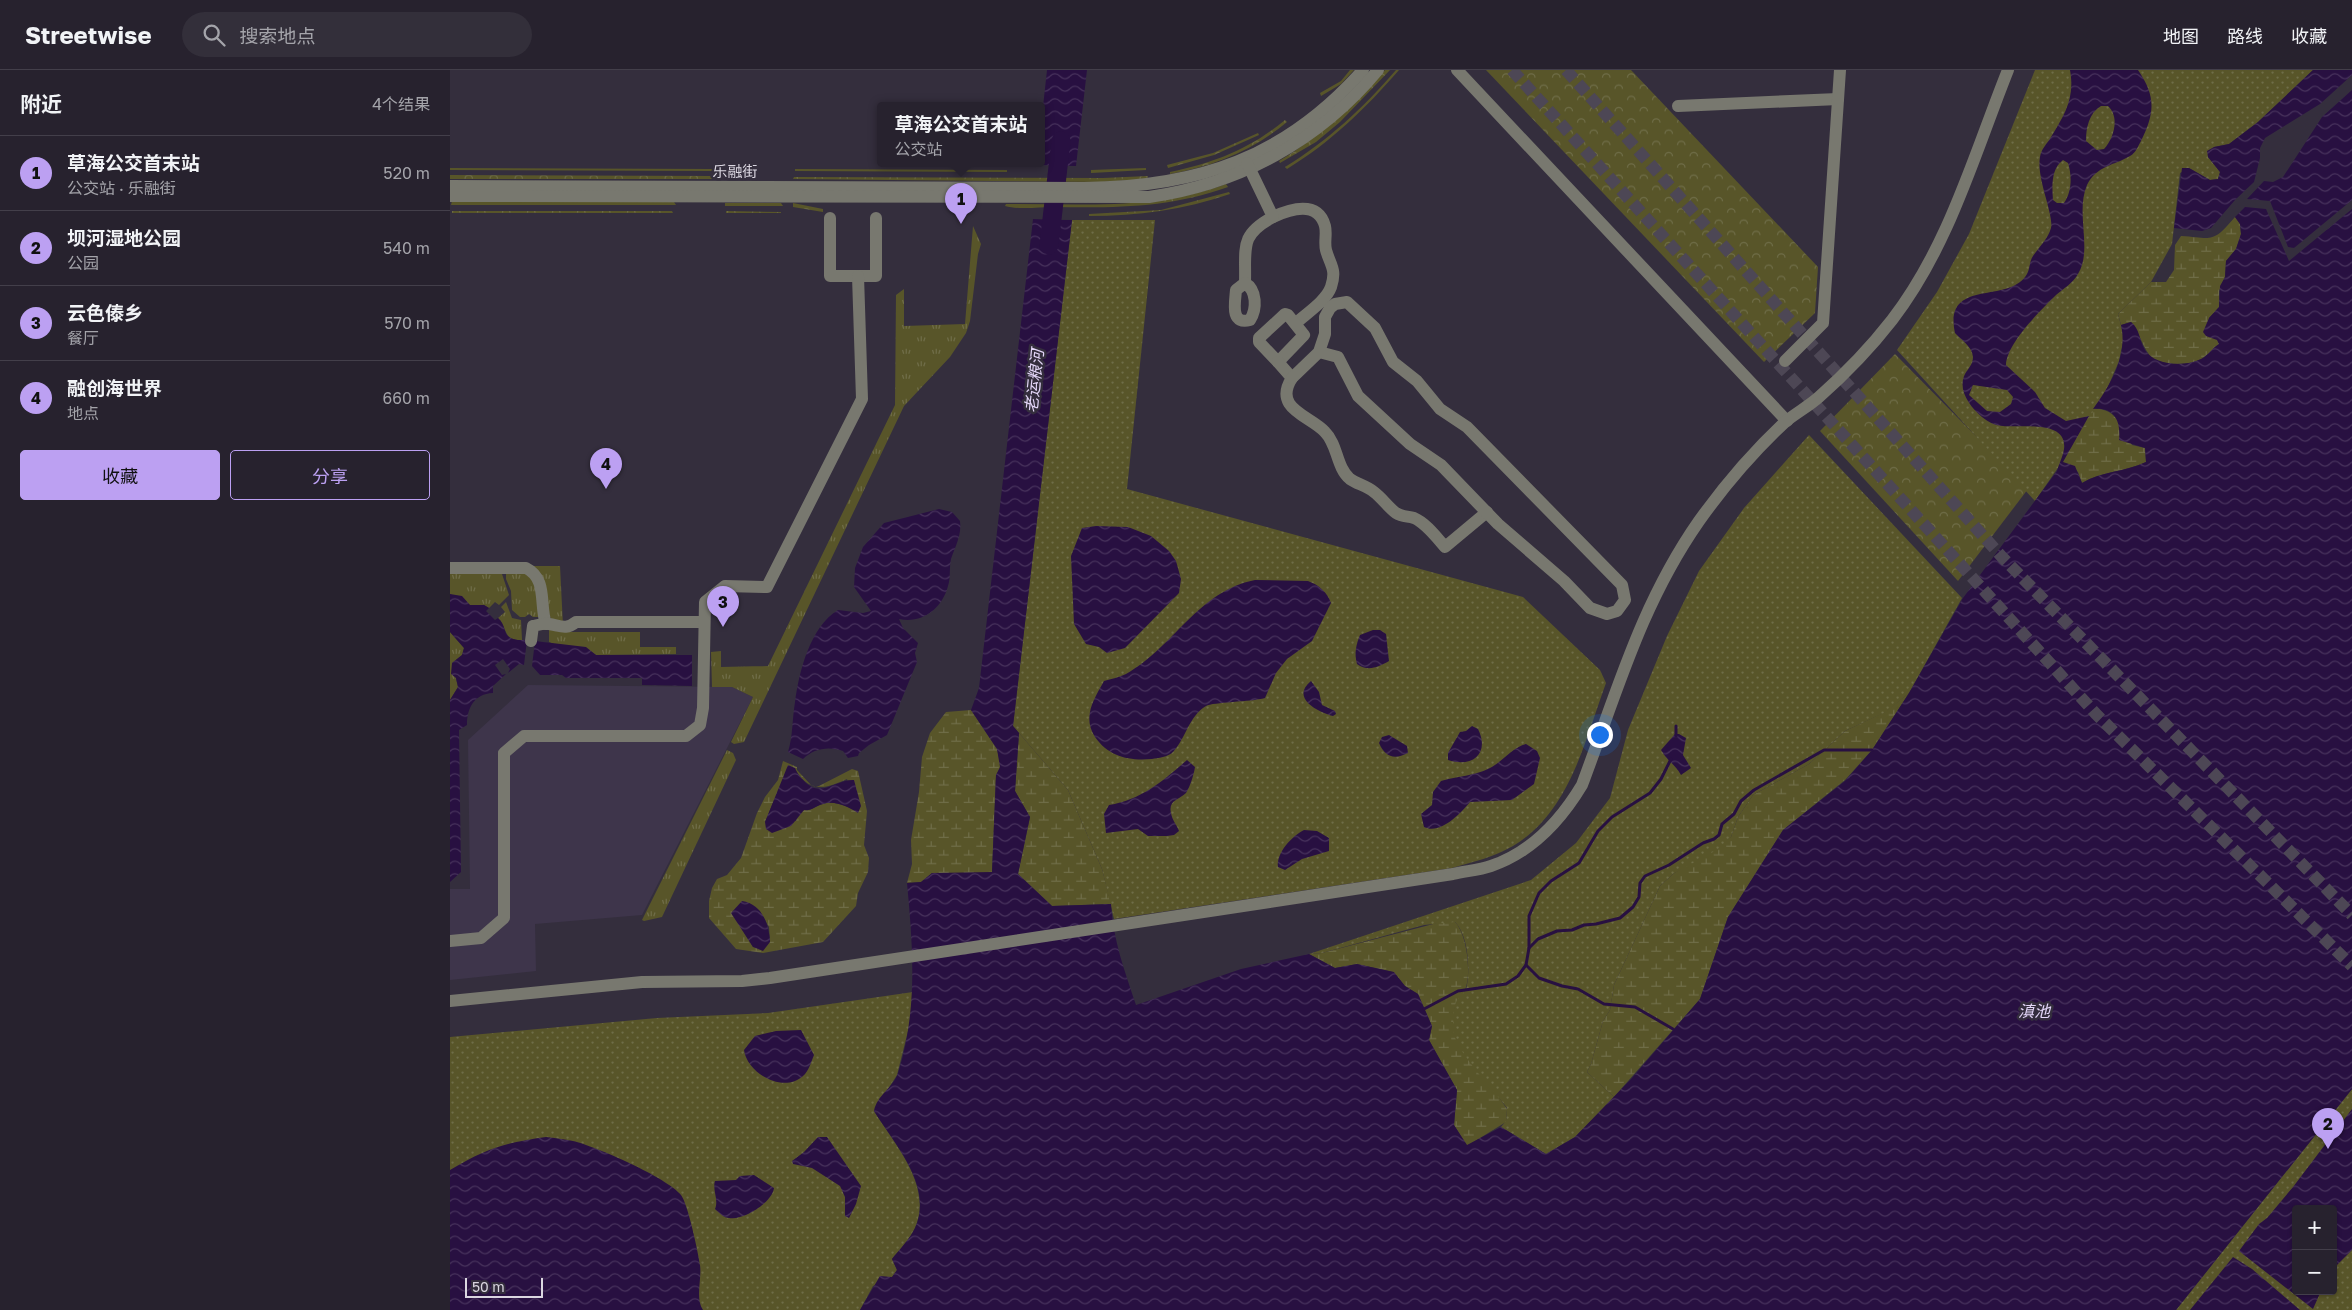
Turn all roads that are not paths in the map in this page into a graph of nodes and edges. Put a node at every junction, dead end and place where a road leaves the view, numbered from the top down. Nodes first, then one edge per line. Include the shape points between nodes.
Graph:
1 (1362, 70) edge
2 (1378, 70) edge
3 (1457, 70) edge
4 (1840, 70) edge
5 (2008, 70) edge
6 (1838, 99) junction
7 (1678, 106) dead end
8 (1248, 164) junction
9 (450, 186) edge
10 (1020, 193) junction
11 (450, 196) edge
12 (1273, 217) junction
13 (830, 218) dead end
14 (876, 218) dead end
15 (858, 276) junction
16 (1245, 283) dead end
17 (1296, 323) junction
18 (1319, 352) junction
19 (1785, 361) dead end
20 (1278, 362) junction
21 (1292, 378) junction
22 (1787, 421) junction
23 (1487, 512) junction
24 (450, 568) edge
25 (704, 622) junction
26 (546, 624) junction
27 (531, 641) dead end
28 (450, 941) edge
29 (450, 1001) edge

1 - 8 street via 1336,98
2 - 8 street via 1327,122 1290,148
3 - 22 street
4 - 6 street
5 - 22 street via 1954,211 1911,293 1873,342 1818,398
6 - 7 street
6 - 19 street via 1824,322
8 - 10 street via 1166,183 1084,193
8 - 12 street
9 - 10 street, 乐融街
10 - 11 street, 乐融街
12 - 16 street via 1250,233
12 - 17 street via 1291,209 1305,208 1318,214 1325,224 1325,247 1334,269 1331,288
13 - 15 street via 830,276
14 - 15 street via 876,276
15 - 25 street via 862,399 767,587 725,586 705,602
17 - 20 street via 1304,331 1303,338
17 - 20 street via 1288,315 1281,315 1259,338
18 - 21 street
18 - 23 street via 1338,357 1358,396 1410,444 1441,464
18 - 23 street via 1325,334 1325,317 1330,308 1340,302 1351,303 1376,328 1393,362 1417,381 1440,408 1467,427 1622,586 1626,595 1622,606 1607,614 1590,608
20 - 21 street
21 - 23 street via 1287,391 1290,404 1302,417 1327,433 1350,479 1374,492 1394,512 1416,519 1445,547
22 - 29 street via 1756,450 1699,521 1660,585 1627,658 1582,785 1569,808 1545,834 1521,852 1492,866 770,978 642,982
24 - 26 street via 526,568 534,572 542,590 542,613
25 - 26 street via 576,622 569,627
25 - 28 street via 704,690 700,725 686,736 524,736 504,752 504,918 481,938
26 - 27 street via 533,626

